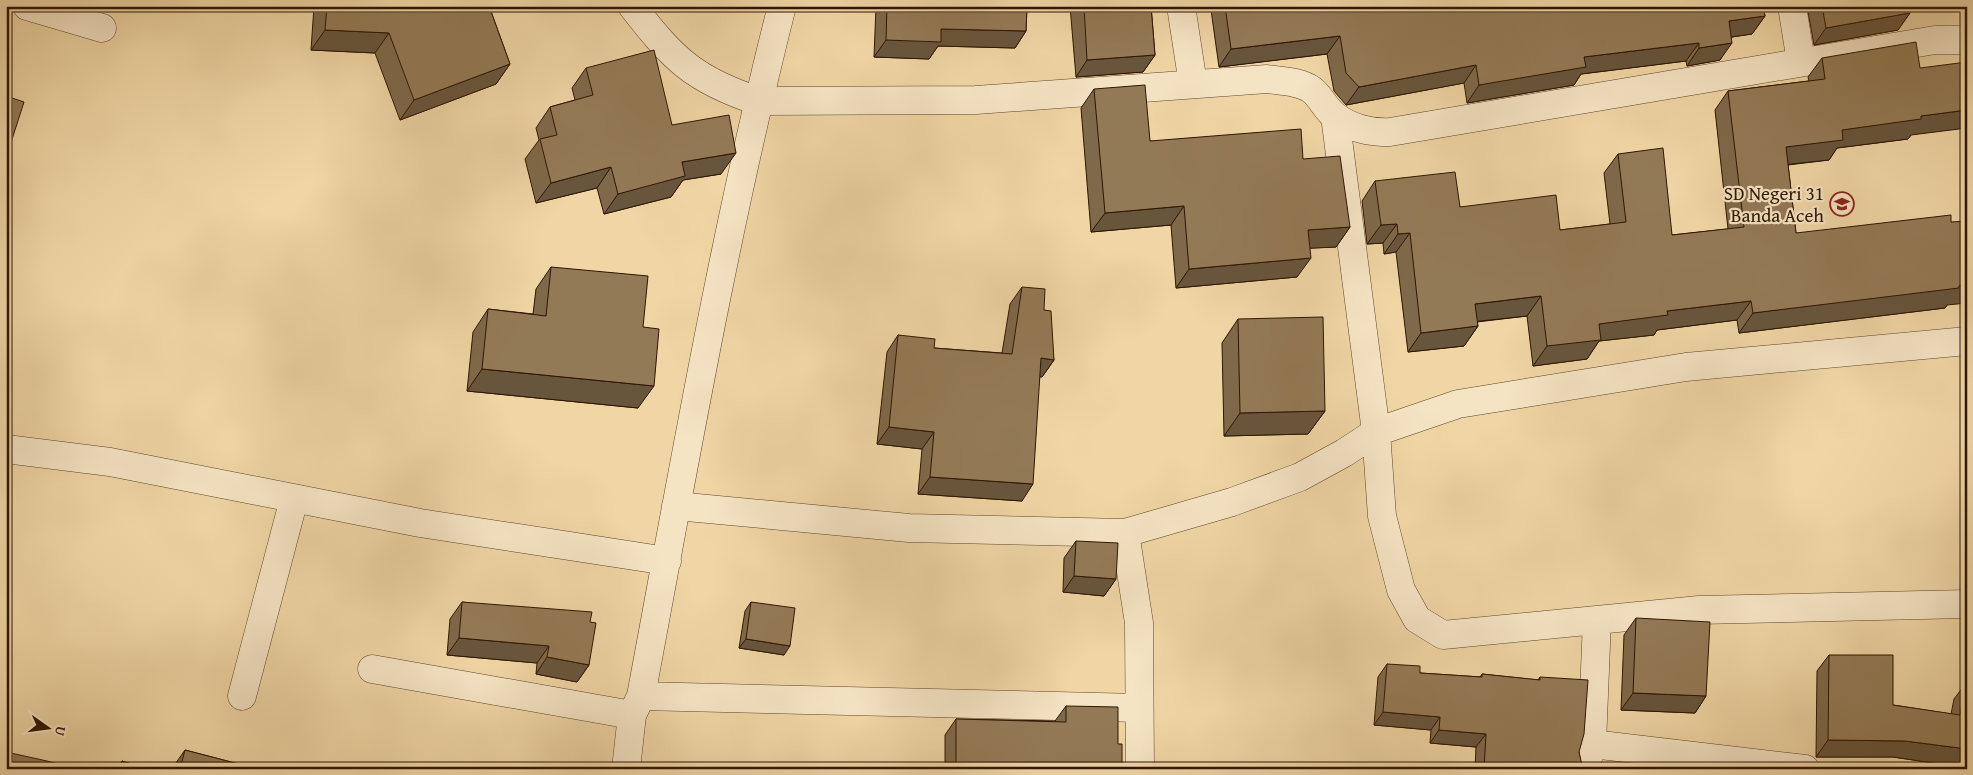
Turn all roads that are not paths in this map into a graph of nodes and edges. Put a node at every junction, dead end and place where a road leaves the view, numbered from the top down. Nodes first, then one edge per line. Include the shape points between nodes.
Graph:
1 (27, 6) edge
2 (632, 6) edge
3 (782, 6) edge
4 (1181, 6) edge
5 (1792, 6) edge
6 (102, 28) dead end
7 (1967, 40) edge
8 (1801, 62) junction
9 (1193, 84) junction
10 (758, 101) junction
11 (1335, 116) junction
12 (1967, 341) edge
13 (1376, 432) junction
14 (6, 448) edge
15 (294, 499) junction
16 (676, 506) junction
17 (1125, 533) junction
18 (666, 561) junction
19 (1967, 604) edge
20 (1597, 620) junction
21 (372, 669) dead end
22 (242, 696) dead end
23 (637, 706) junction
24 (1139, 708) junction
25 (1588, 757) edge
26 (626, 769) edge
27 (1140, 769) edge
28 (1805, 769) edge

1 - 6 street
2 - 10 street via 670,53 694,73 724,90
3 - 10 street
4 - 9 street
5 - 8 street
7 - 8 street via 1935,40
8 - 11 street via 1390,132 1357,128
9 - 10 street via 976,100
9 - 11 street via 1267,79 1299,84 1311,90
10 - 16 street
11 - 13 street
12 - 13 street via 1686,367 1458,404
13 - 17 street via 1300,477 1232,502
13 - 20 street via 1382,516 1401,590 1417,619 1443,634
14 - 15 street via 110,462
15 - 18 street via 420,523
15 - 22 street
16 - 17 street via 909,528
16 - 18 street
17 - 24 street via 1139,623
18 - 23 street
19 - 20 street via 1698,610
20 - 25 street
21 - 23 street
23 - 24 street
23 - 26 street
24 - 27 street
25 - 28 street

